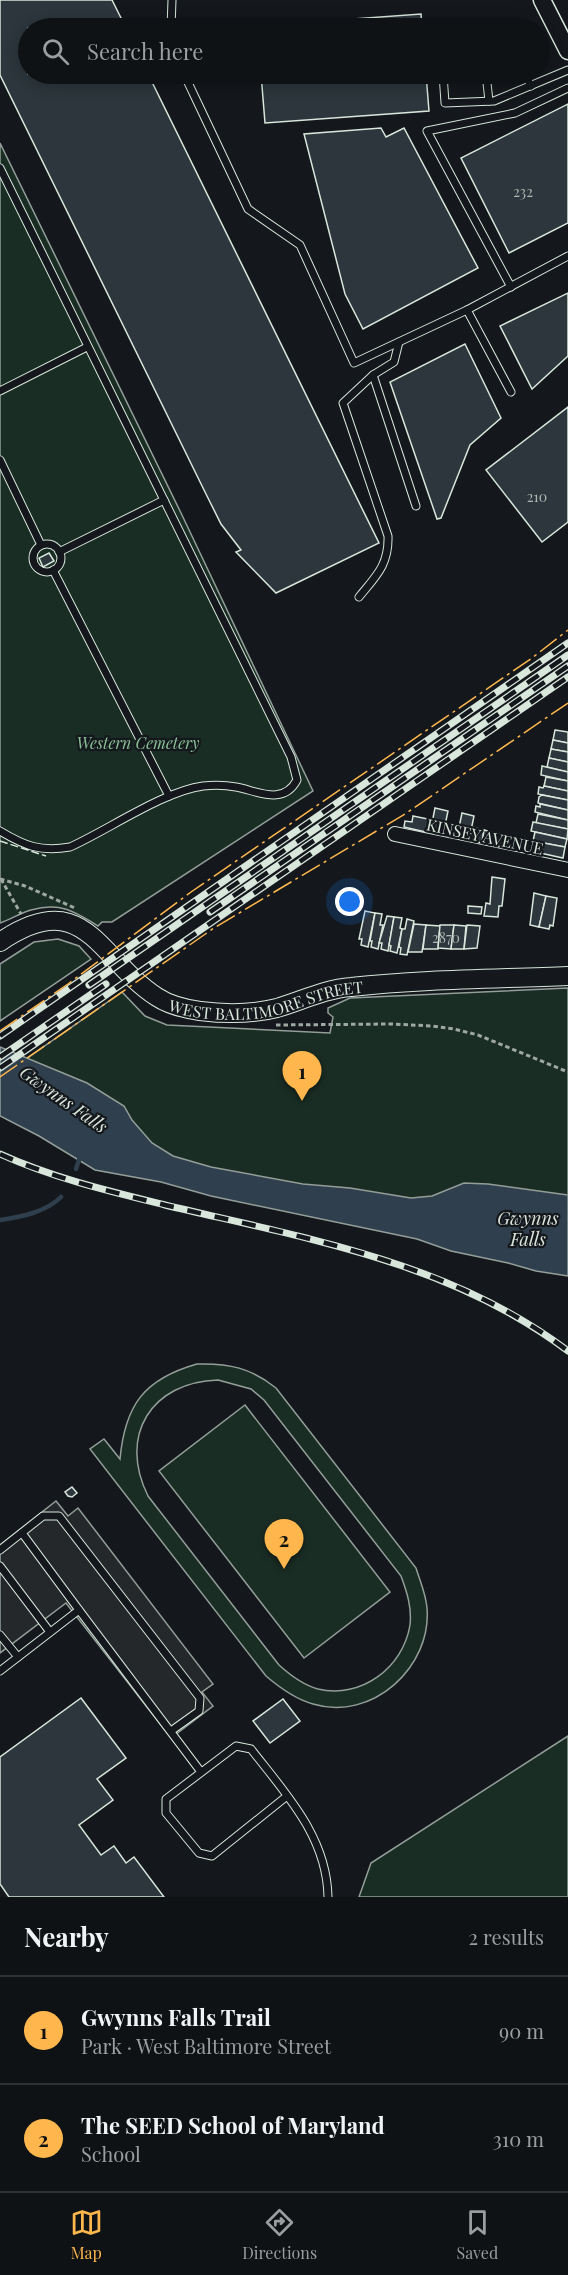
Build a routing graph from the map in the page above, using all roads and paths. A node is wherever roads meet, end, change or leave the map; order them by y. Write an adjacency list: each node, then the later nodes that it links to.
1 (172, 0): 3 (lane)
2 (542, 0): 4 (street)
3 (171, 18)
4 (568, 51)
5 (568, 70): 6 (lane)
6 (550, 78)
7 (189, 84): 18 (lane)
8 (444, 84): 13 (lane)
9 (487, 84): 13 (lane)
10 (536, 84): 11 (lane)
11 (531, 86): 13 (lane)
12 (568, 88): 16 (lane)
13 (489, 101)
14 (0, 168): 19 (lane)
15 (568, 256): 16 (lane)
16 (511, 286): 17 (lane)
17 (467, 310): 18 (lane); 22 (lane)
18 (399, 342): 20 (lane)
19 (87, 347): 21 (lane); 24 (lane)
20 (373, 375): 25 (lane); 29 (lane)
21 (0, 391)
22 (511, 392)
23 (0, 460): 26 (lane)
24 (164, 500): 27 (lane); 30 (lane)
25 (416, 506)
26 (42, 545): 27 (lane); 28 (lane)
27 (60, 552): 28 (lane)
28 (53, 570): 30 (lane)
29 (359, 597)
30 (169, 796): 31 (lane)
31 (0, 831)
32 (395, 834): 33 (street, KINSEY AVENUE)
33 (568, 870)
34 (1, 879): 35 (path); 36 (path)
35 (83, 913)
36 (22, 928): 37 (main road, WEST BALTIMORE STREET); 38 (main road, WEST BALTIMORE STREET)
37 (0, 942)
38 (568, 976)
39 (276, 1026): 40 (path)
40 (568, 1072)
41 (22, 1533): 42 (lane); 44 (lane); 49 (lane)
42 (0, 1550)
43 (0, 1566): 45 (lane)
44 (79, 1610): 45 (lane); 49 (lane)
45 (50, 1632): 47 (lane)
46 (0, 1635): 47 (lane)
47 (18, 1657): 48 (lane)
48 (0, 1671)
49 (171, 1731): 50 (lane)
50 (201, 1772): 51 (lane); 51 (lane)
51 (287, 1796): 52 (lane)
52 (328, 1897)

